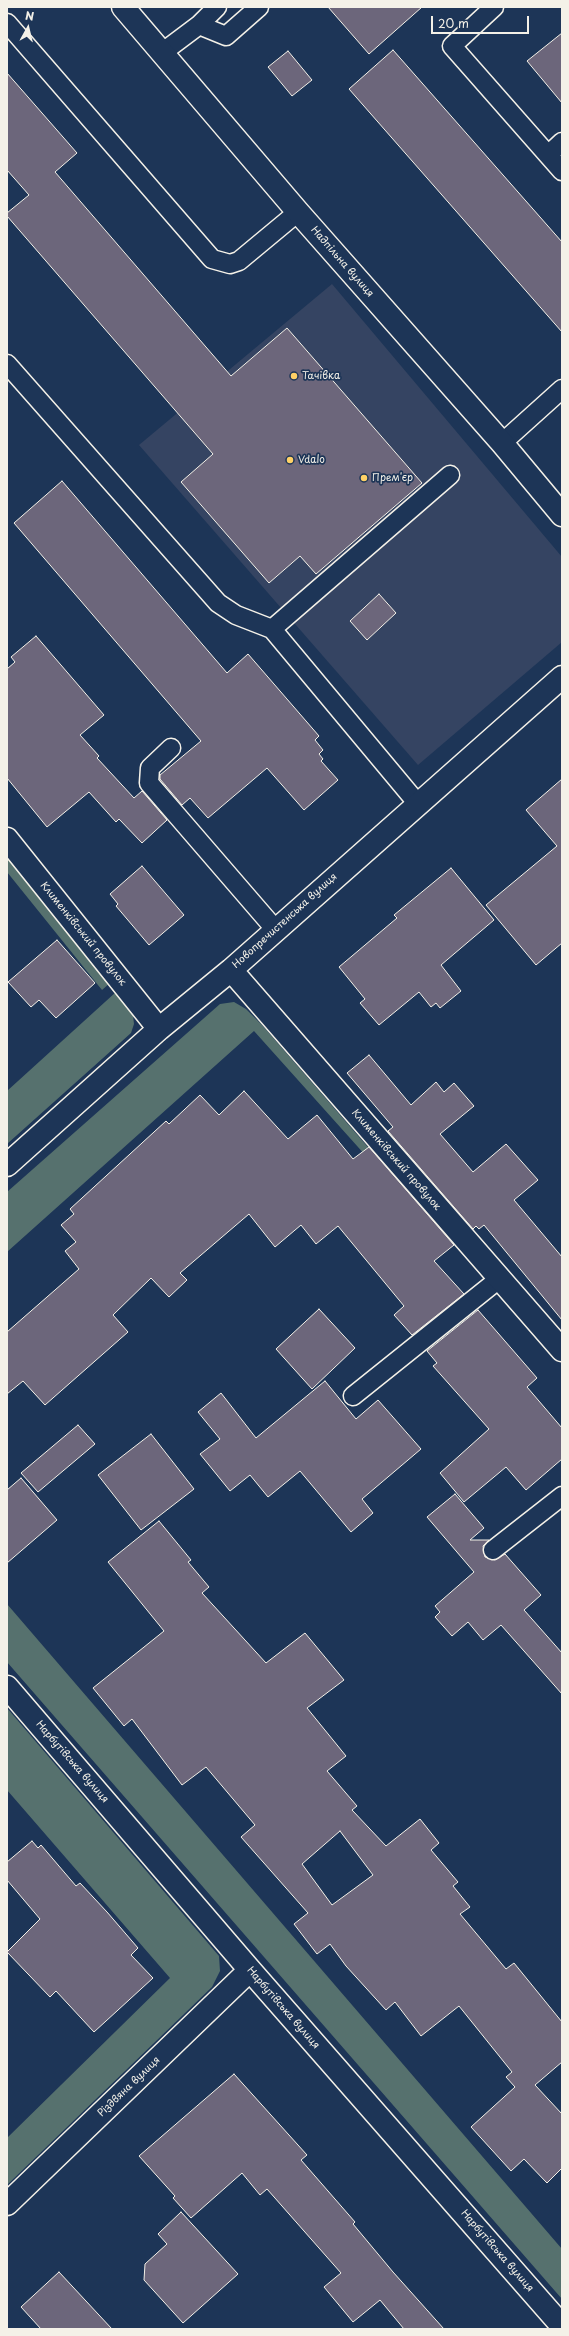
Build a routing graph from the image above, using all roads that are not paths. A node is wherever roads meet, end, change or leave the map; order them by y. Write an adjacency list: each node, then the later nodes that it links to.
1 (123, 7): 7 (street, Надпільна вулиця)
2 (217, 7): 6 (lane)
3 (259, 7): 6 (lane)
4 (494, 7): 9 (lane)
5 (7, 23): 11 (lane)
6 (199, 25): 7 (lane)
7 (163, 52): 11 (street, Надпільна вулиця)
8 (562, 142): 9 (lane)
9 (548, 155): 10 (lane)
10 (562, 171)
11 (298, 212): 14 (street, Надпільна вулиця)
12 (7, 364): 17 (lane)
13 (562, 389): 14 (lane)
14 (502, 443): 16 (street, Надпільна вулиця)
15 (450, 475): 17 (lane)
16 (562, 515)
17 (272, 629): 20 (lane)
18 (562, 677): 20 (street, Новопречистенська вулиця)
19 (171, 748): 22 (lane)
20 (418, 804): 22 (street, Новопречистенська вулиця)
21 (7, 839): 24 (street, Клименківський провулок)
22 (275, 929): 23 (street, Новопречистенська вулиця)
23 (231, 970): 24 (street, Новопречистенська вулиця); 26 (street, Клименківський провулок)
24 (159, 1029): 25 (street, Новопречистенська вулиця)
25 (7, 1165)
26 (499, 1279): 27 (street, Клименківський провулок); 28 (lane)
27 (562, 1350)
28 (353, 1396)
29 (562, 1496): 30 (lane)
30 (493, 1550)
31 (7, 1687): 32 (street, Нарбутівська вулиця)
32 (250, 1970): 33 (street, Різдвяна вулиця); 34 (street, Нарбутівська вулиця)
33 (7, 2204)
34 (562, 2326)

